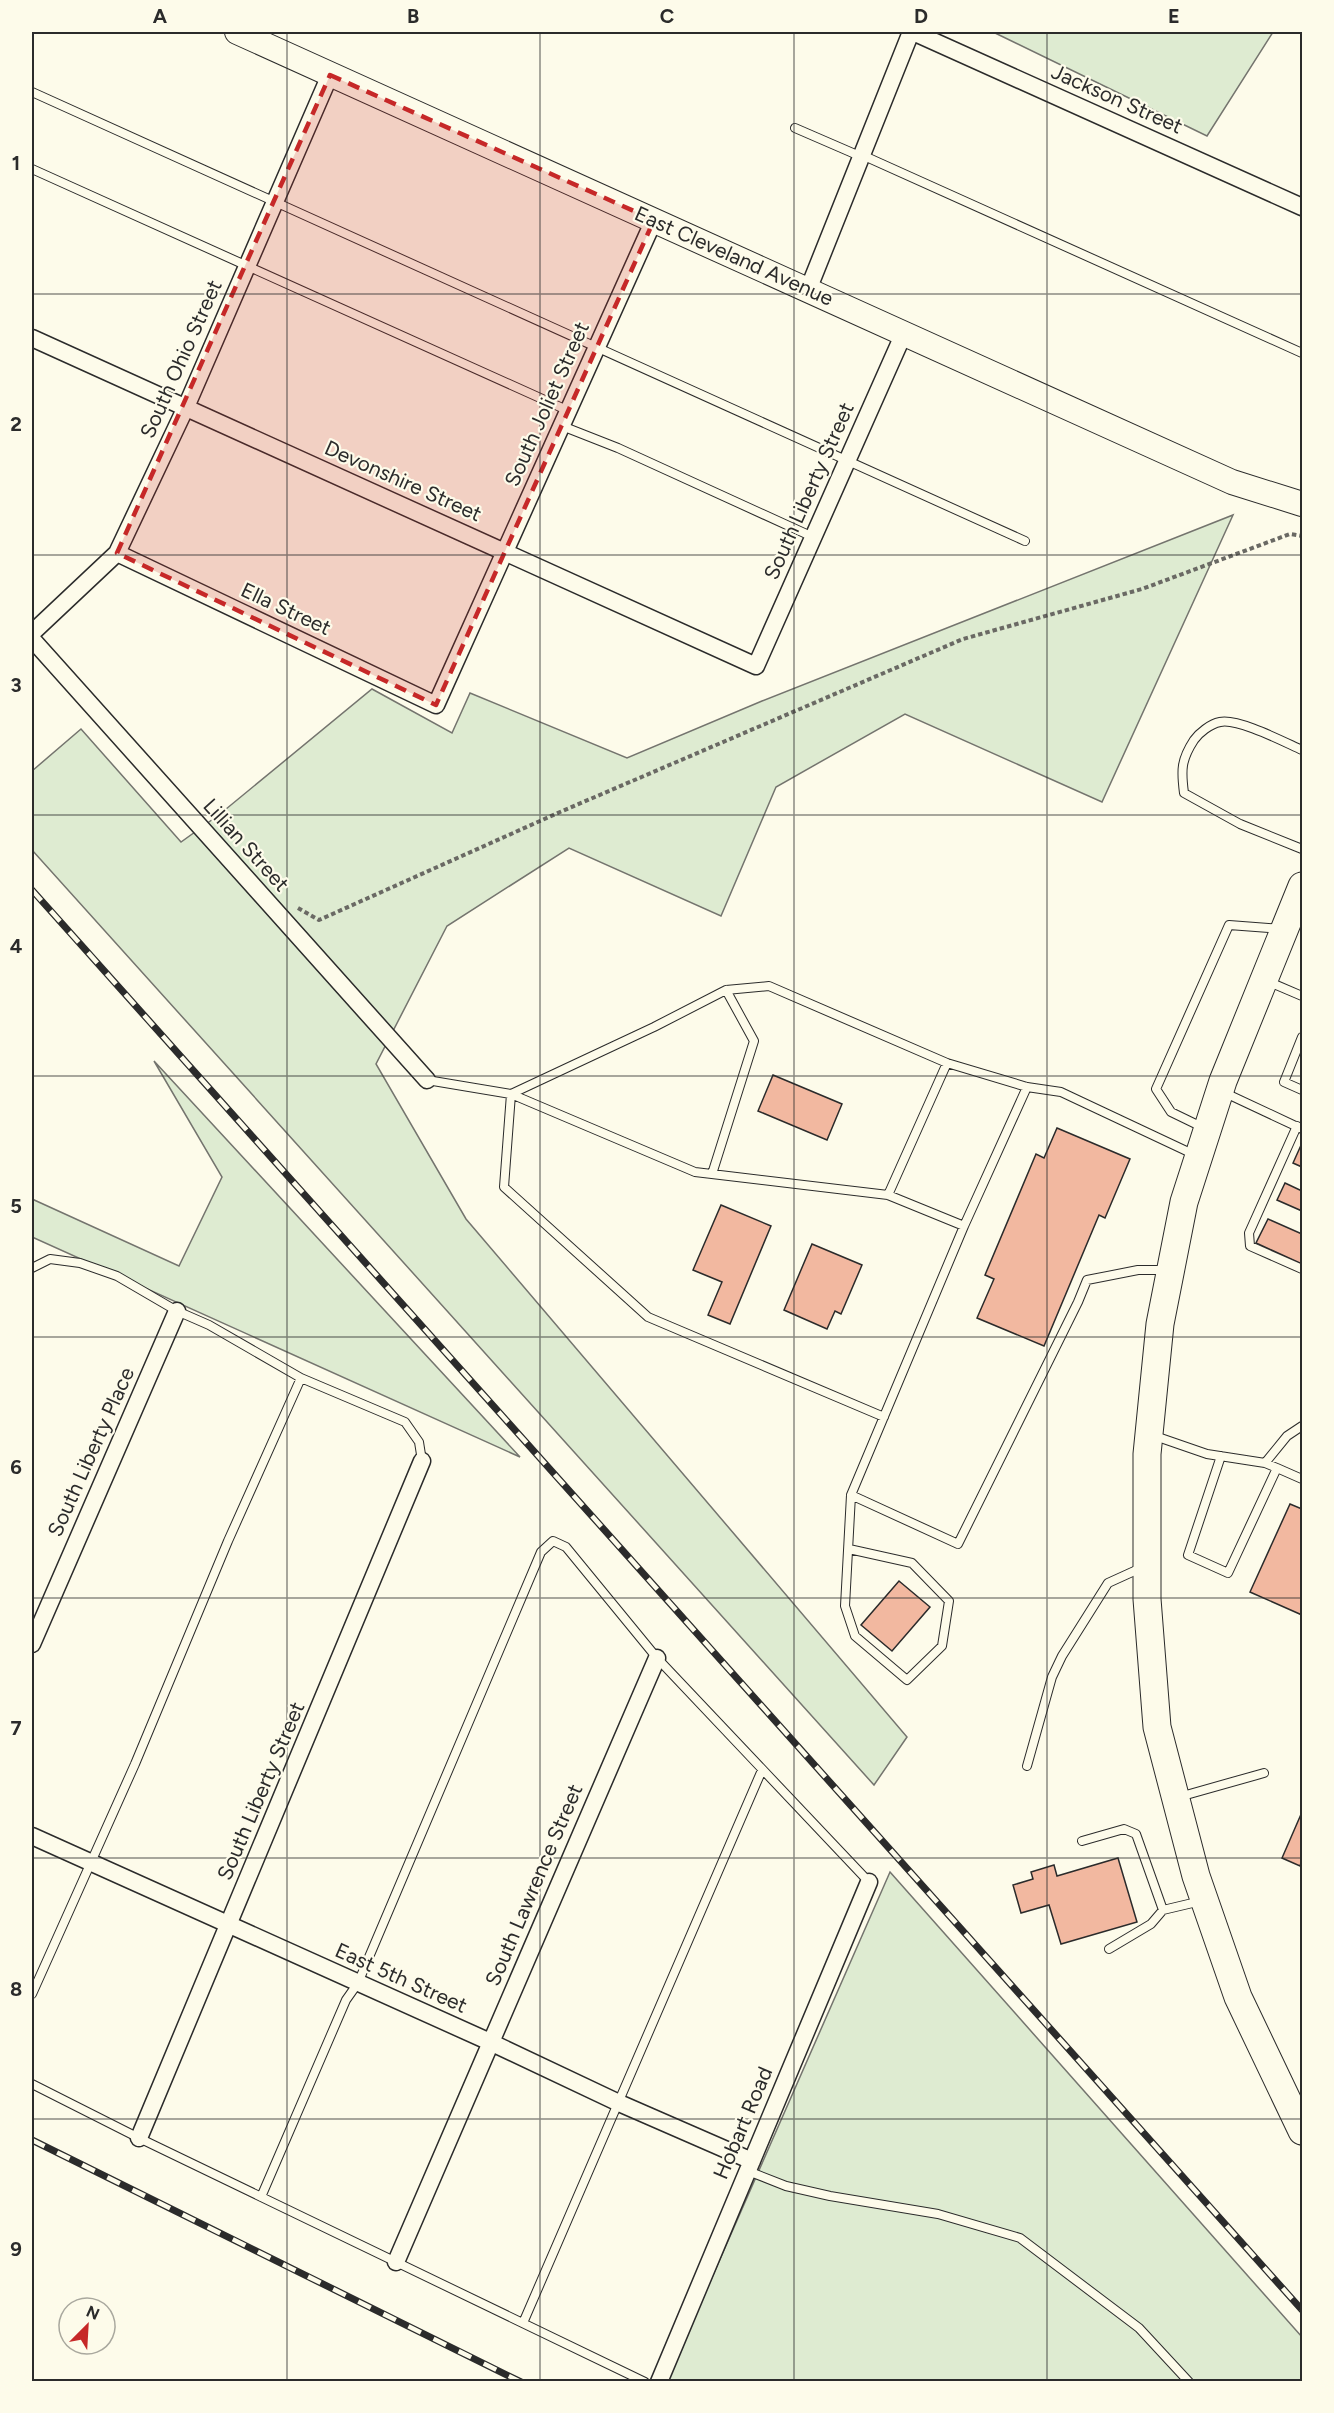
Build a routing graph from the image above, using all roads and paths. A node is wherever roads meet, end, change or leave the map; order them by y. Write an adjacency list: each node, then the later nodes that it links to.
1 (237, 32): 3 (main road, East Cleveland Avenue)
2 (912, 32): 6 (street); 9 (street, Jackson Street)
3 (330, 75): 8 (street, South Ohio Street); 10 (main road, East Cleveland Avenue)
4 (32, 92): 8 (lane)
5 (795, 128): 6 (lane)
6 (862, 156): 12 (street); 16 (lane)
7 (32, 169): 11 (lane)
8 (275, 202): 11 (street, South Ohio Street); 15 (lane)
9 (1302, 207)
10 (654, 220): 12 (main road, East Cleveland Avenue); 15 (street, South Joliet Street)
11 (247, 266): 17 (street, South Ohio Street); 18 (lane)
12 (808, 290): 13 (main road, East Cleveland Avenue)
13 (904, 333): 19 (street, South Liberty Street); 20 (main road, East Cleveland Avenue)
14 (32, 338): 17 (street, Devonshire Street)
15 (596, 349): 18 (street, South Joliet Street); 19 (lane)
16 (1302, 353)
17 (186, 407): 26 (street, South Ohio Street); 27 (street, Devonshire Street)
18 (566, 418): 24 (lane); 27 (street, South Joliet Street)
19 (847, 462): 24 (street, South Liberty Street); 25 (lane)
20 (1232, 482): 21 (main road, East Cleveland Avenue); 22 (main road, East Cleveland Avenue)
21 (1302, 495)
22 (1302, 504)
23 (1302, 536): 35 (path)
24 (813, 537): 30 (street, South Liberty Street)
25 (1025, 541)
26 (117, 553): 28 (street, South Ohio Street); 31 (street, Ella Street)
27 (506, 553): 30 (street, Devonshire Street); 31 (street, South Joliet Street)
28 (32, 633)
29 (32, 639): 42 (street, Lillian Street)
30 (756, 666)
31 (436, 705)
32 (1302, 750): 33 (lane)
33 (1302, 849)
34 (1302, 886): 36 (main road)
35 (295, 907)
36 (1285, 929): 37 (main road); 48 (lane)
37 (1264, 980): 39 (lane); 44 (main road)
38 (726, 990): 41 (lane); 46 (lane); 50 (lane)
39 (1302, 996)
40 (1302, 1037): 45 (lane)
41 (947, 1063): 43 (lane); 51 (lane)
42 (427, 1080): 46 (lane)
43 (1027, 1087): 49 (lane); 52 (lane)
44 (1220, 1090): 47 (lane); 48 (main road)
45 (1302, 1090)
46 (511, 1094): 50 (lane); 58 (lane)
47 (1300, 1127): 54 (lane)
48 (1207, 1129): 49 (main road)
49 (1198, 1157): 55 (main road)
50 (712, 1174): 51 (lane)
51 (888, 1195): 52 (lane)
52 (964, 1226): 58 (lane)
53 (32, 1268): 56 (lane)
54 (1302, 1269)
55 (1170, 1270): 60 (main road); 66 (lane)
56 (177, 1311): 57 (lane); 69 (street, South Liberty Place)
57 (301, 1378): 62 (lane); 77 (lane)
58 (884, 1417): 66 (lane)
59 (1302, 1426): 63 (lane)
60 (1149, 1434): 61 (lane); 68 (main road)
61 (1221, 1456): 63 (lane); 64 (lane)
62 (422, 1461): 81 (street, South Liberty Street)
63 (1265, 1463): 64 (lane)
64 (1277, 1468): 65 (lane)
65 (1302, 1479)
66 (851, 1495): 67 (lane)
67 (849, 1549): 67 (lane)
68 (1147, 1565): 71 (lane); 74 (main road)
69 (32, 1644)
70 (657, 1658): 72 (lane); 83 (lane); 85 (street, South Lawrence Street)
71 (1027, 1766)
72 (762, 1770): 78 (lane); 87 (lane)
73 (1264, 1773): 74 (lane)
74 (1175, 1798): 79 (main road)
75 (32, 1836): 77 (street, East 5th Street)
76 (1082, 1841): 80 (lane)
77 (90, 1863): 81 (street, East 5th Street); 84 (lane)
78 (869, 1882): 90 (street, Hobart Road)
79 (1204, 1900): 80 (lane); 88 (main road)
80 (1163, 1910): 82 (lane)
81 (229, 1925): 83 (street, East 5th Street); 89 (street, South Liberty Street)
82 (1109, 1949)
83 (357, 1983): 85 (street, East 5th Street); 91 (lane)
84 (32, 1994)
85 (490, 2042): 87 (street, East 5th Street); 92 (street, South Lawrence Street)
86 (32, 2084): 89 (lane)
87 (619, 2103): 90 (street, East 5th Street); 93 (lane)
88 (1302, 2131)
89 (139, 2138): 91 (lane)
90 (750, 2166): 95 (street, Hobart Road); 96 (lane)
91 (261, 2197): 92 (lane)
92 (396, 2262): 93 (lane)
93 (523, 2323): 94 (lane)
94 (645, 2382)
95 (659, 2382)
96 (1189, 2382)

